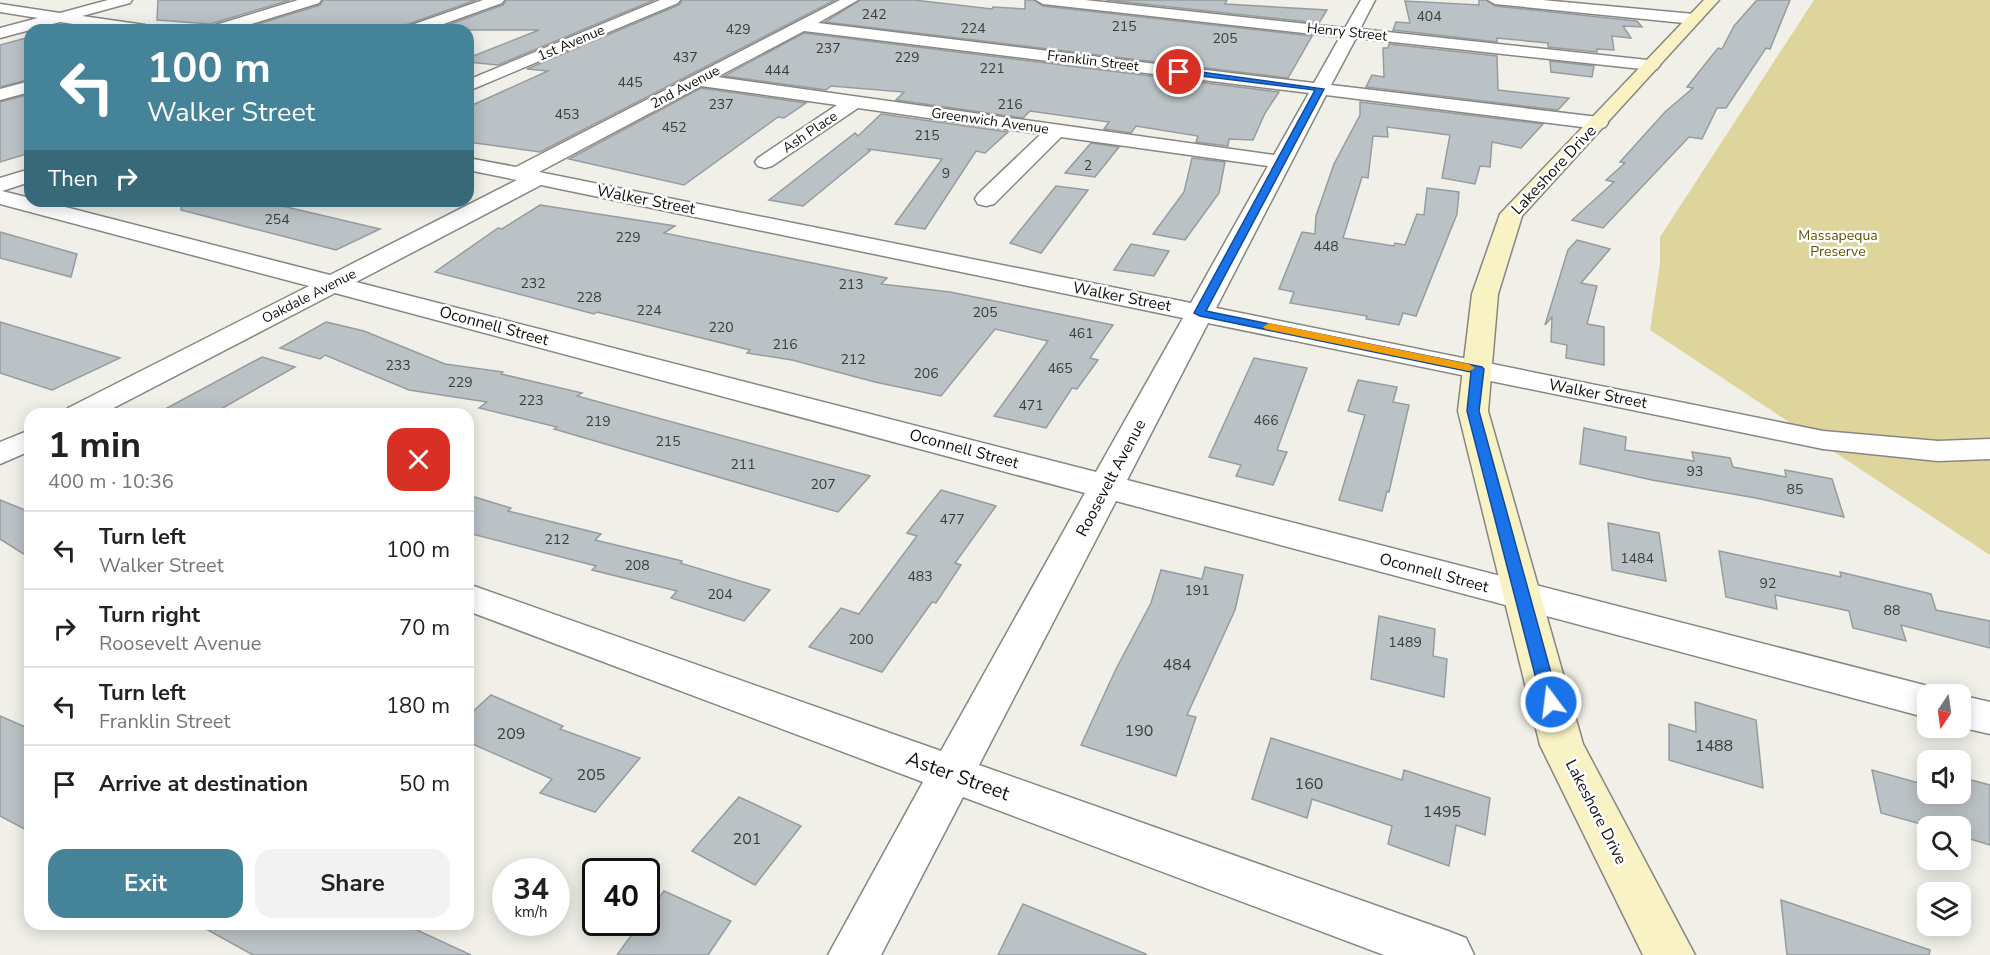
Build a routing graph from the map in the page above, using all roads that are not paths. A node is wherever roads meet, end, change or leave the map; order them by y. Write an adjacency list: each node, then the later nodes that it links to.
1 (125, 0): 11 (street)
2 (314, 0): 14 (street)
3 (497, 0): 15 (street)
4 (673, 0): 22 (street, 1st Avenue)
5 (850, 0): 16 (street, 2nd Avenue)
6 (1043, 0): 19 (street, Henry Street)
7 (1368, 0): 19 (street, Roosevelt Avenue)
8 (1496, 0): 10 (street)
9 (0, 8): 11 (street)
10 (1703, 9): 20 (street, Lakeshore Drive)
11 (60, 17): 12 (street); 13 (street)
12 (34, 24)
13 (106, 24)
14 (235, 24)
15 (429, 24)
16 (802, 26): 21 (street, 2nd Avenue); 24 (street, Franklin Street)
17 (24, 27): 18 (street)
18 (0, 33)
19 (1350, 33): 20 (street, Henry Street); 24 (street, Roosevelt Avenue)
20 (1651, 65): 27 (street, Lakeshore Drive)
21 (700, 80): 26 (street, Greenwich Avenue); 32 (street, 2nd Avenue)
22 (474, 83)
23 (24, 88): 25 (street)
24 (1320, 89): 27 (street, Franklin Street); 30 (street, Roosevelt Avenue)
25 (0, 95)
26 (854, 102): 28 (street, Greenwich Avenue); 29 (street, Ash Place)
27 (1598, 123): 43 (street, Lakeshore Drive)
28 (1056, 130): 30 (street, Greenwich Avenue); 36 (street)
29 (765, 162)
30 (1281, 162): 42 (street, Roosevelt Avenue)
31 (474, 165): 32 (street, Walker Street)
32 (529, 176): 38 (street, Oakdale Avenue); 42 (street, Walker Street)
33 (24, 177): 34 (street)
34 (0, 185)
35 (0, 196): 37 (street, Oconnell Street)
36 (987, 199)
37 (24, 202)
38 (474, 206)
39 (42, 207): 41 (street, Oconnell Street)
40 (473, 207): 41 (street, Oakdale Avenue)
41 (333, 284): 44 (street, Oakdale Avenue); 50 (street, Oconnell Street)
42 (1200, 313): 43 (street, Walker Street); 50 (street, Roosevelt Avenue)
43 (1478, 369): 48 (street, Walker Street); 51 (street, Lakeshore Drive)
44 (91, 408)
45 (0, 427): 46 (street)
46 (24, 436)
47 (24, 441): 49 (street)
48 (1990, 449)
49 (0, 454)
50 (1106, 487): 51 (street, Oconnell Street); 56 (street, Roosevelt Avenue)
51 (1521, 595): 53 (street, Oconnell Street); 59 (street, Lakeshore Drive)
52 (474, 599): 56 (street, Aster Street)
53 (1917, 699)
54 (1971, 714): 55 (street)
55 (1990, 718)
56 (952, 774): 57 (street, Roosevelt Avenue); 58 (street, Aster Street)
57 (854, 955)
58 (1448, 955)
59 (1669, 955)

